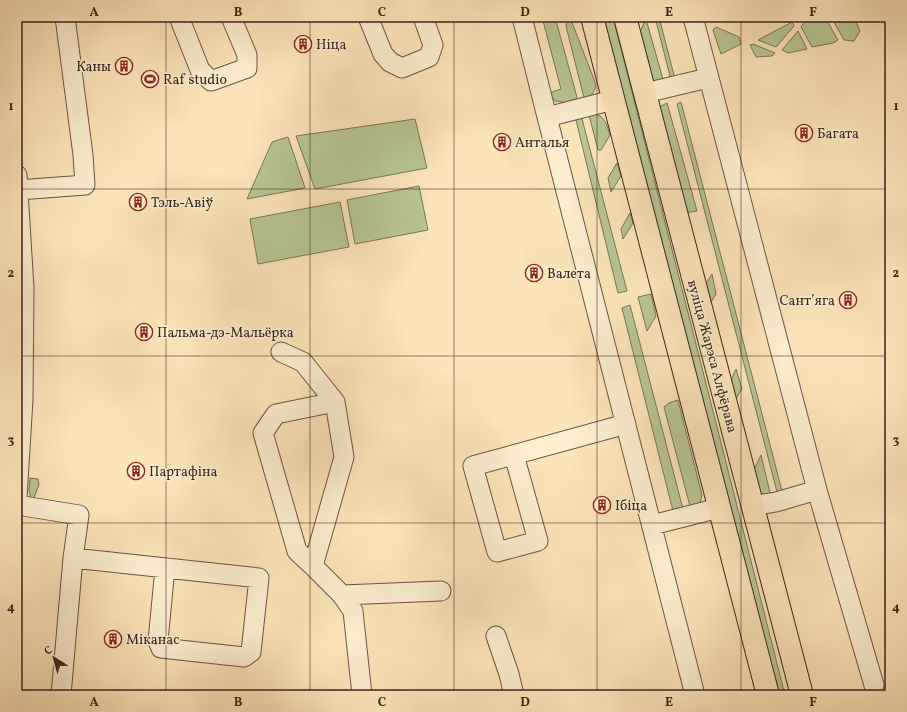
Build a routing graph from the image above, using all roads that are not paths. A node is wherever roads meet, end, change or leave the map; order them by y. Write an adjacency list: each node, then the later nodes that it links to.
1 (64, 17): 14 (street)
2 (179, 17): 3 (street)
3 (232, 17)
4 (368, 17): 5 (street)
5 (423, 17)
6 (522, 17): 13 (street)
7 (592, 17): 12 (main road)
8 (625, 17): 11 (main road, вуліца Жарэса Алфёрава)
9 (692, 17): 10 (street)
10 (708, 78): 11 (street); 19 (street)
11 (645, 93): 22 (main road, вуліца Жарэса Алфёрава)
12 (613, 100): 13 (street); 23 (main road)
13 (547, 117): 17 (street)
14 (17, 183): 20 (street)
15 (281, 352): 16 (street)
16 (335, 402): 26 (street); 26 (street)
17 (626, 424): 18 (street); 24 (street)
18 (514, 455): 18 (street)
19 (817, 490): 22 (street); 30 (street)
20 (17, 498)
21 (17, 505): 25 (street)
22 (752, 506): 37 (main road, вуліца Жарэса Алфёрава)
23 (719, 508): 24 (street); 36 (main road)
24 (652, 525): 35 (street)
25 (73, 558): 27 (street); 31 (street)
26 (313, 566): 29 (street)
27 (165, 568): 27 (street)
28 (441, 591): 29 (street)
29 (342, 594): 32 (street)
30 (874, 685)
31 (61, 695)
32 (362, 695)
33 (503, 695): 34 (street)
34 (514, 695)
35 (695, 695)
36 (768, 695)
37 (802, 695)

